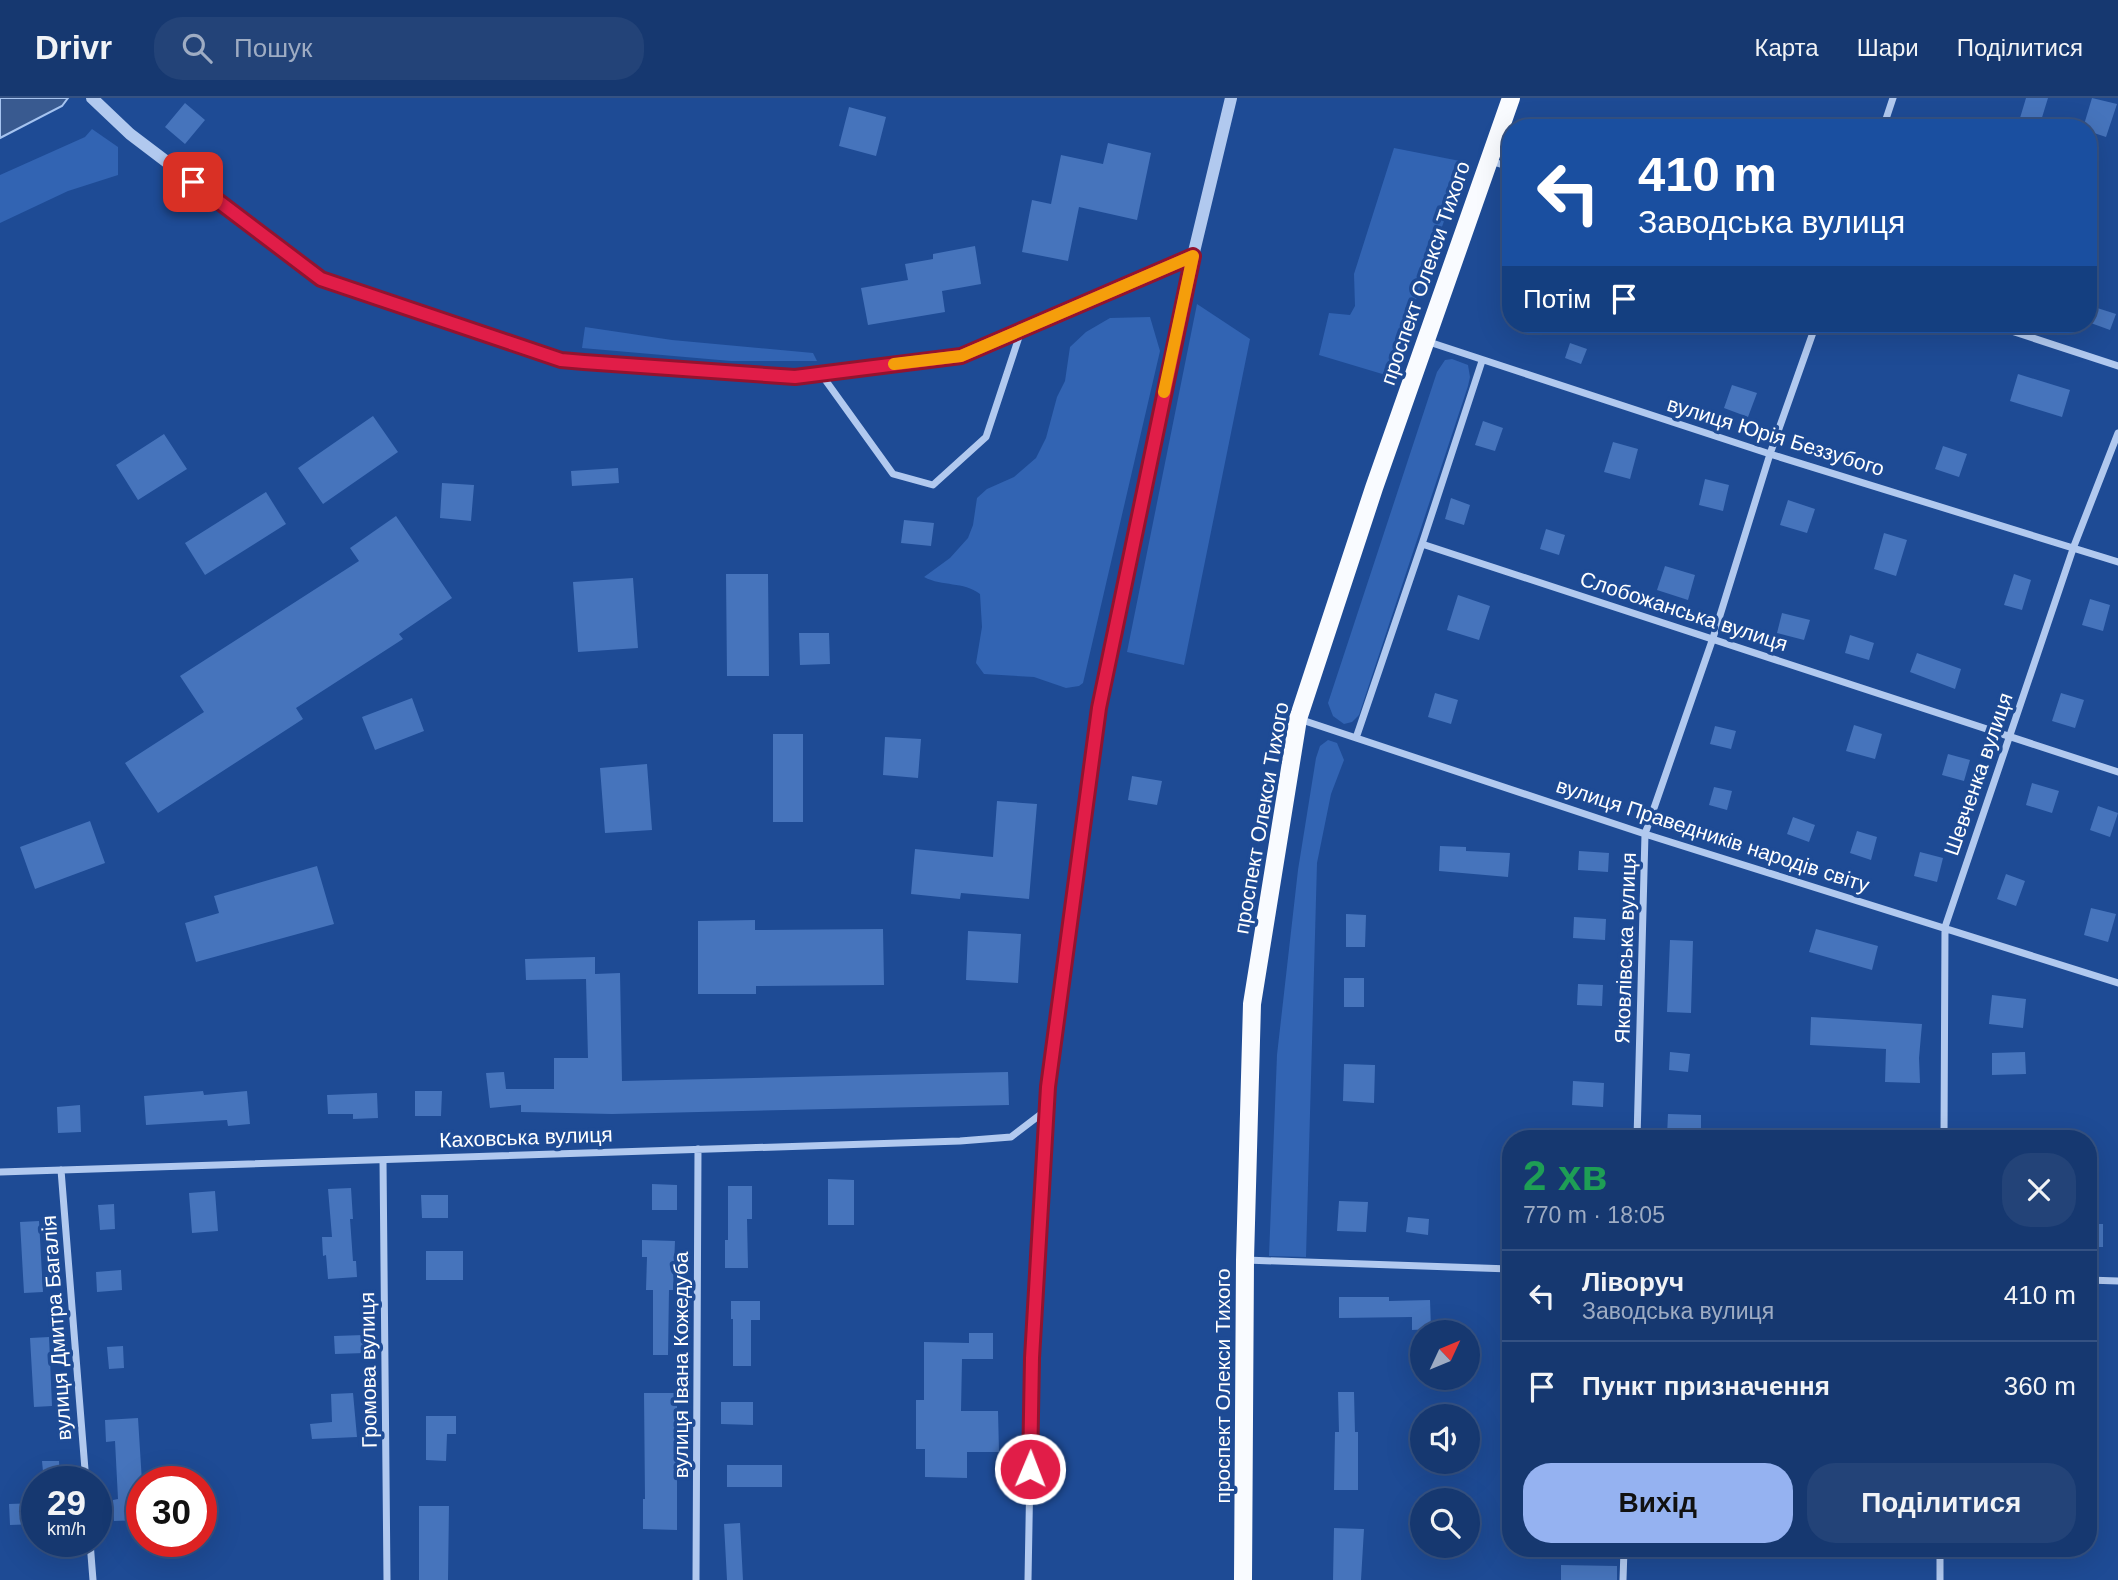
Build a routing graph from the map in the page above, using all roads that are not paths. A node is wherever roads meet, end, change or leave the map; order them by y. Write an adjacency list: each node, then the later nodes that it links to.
1 (92, 98): 17 (street)
2 (1231, 98): 10 (street)
3 (1511, 98): 5 (main road, проспект Олекси Тихого)
4 (1893, 98): 6 (street)
5 (1504, 119)
6 (1886, 119)
7 (1502, 123): 8 (main road, проспект Олекси Тихого)
8 (1489, 160): 9 (street); 14 (main road, проспект Олекси Тихого)
9 (1502, 164)
10 (1193, 256): 11 (street); 31 (street)
11 (1021, 330): 17 (street); 17 (street)
12 (1812, 333): 19 (street, Яковлівська вулиця)
13 (2017, 333): 16 (street)
14 (1425, 340): 15 (street, вулиця Юрія Беззубого); 24 (main road, проспект Олекси Тихого)
15 (1482, 361): 19 (street, вулиця Юрія Беззубого); 20 (street)
16 (2118, 366)
17 (821, 374)
18 (2118, 433): 21 (street, Шевченка вулиця)
19 (1770, 454): 21 (street, вулиця Юрія Беззубого); 23 (street, Яковлівська вулиця)
20 (1422, 544): 23 (street, Слобожанська вулиця); 26 (street)
21 (2074, 547): 22 (street, вулиця Юрія Беззубого); 25 (street, Шевченка вулиця)
22 (2118, 562)
23 (1713, 638): 25 (street, Слобожанська вулиця); 28 (street, Яковлівська вулиця)
24 (1298, 719): 26 (street, вулиця Праведників народів світу); 38 (main road, проспект Олекси Тихого)
25 (2009, 737): 27 (street, Слобожанська вулиця); 29 (street, Шевченка вулиця)
26 (1356, 738): 28 (street, вулиця Праведників народів світу)
27 (2118, 772)
28 (1645, 834): 29 (street, вулиця Праведників народів світу); 32 (street, Яковлівська вулиця)
29 (1945, 927): 30 (street, вулиця Праведників народів світу); 33 (street, Шевченка вулиця)
30 (2118, 982)
31 (1045, 1111): 34 (street, Каховська вулиця); 49 (street)
32 (1637, 1130)
33 (1944, 1130)
34 (698, 1149): 35 (street, Каховська вулиця); 48 (street, вулиця Івана Кожедуба)
35 (383, 1160): 36 (street, Каховська вулиця); 47 (street, Громова вулиця)
36 (61, 1170): 37 (street, Каховська вулиця); 42 (street, вулиця Дмитра Багалія)
37 (0, 1172)
38 (1245, 1260): 39 (street); 50 (main road, проспект Олекси Тихого)
39 (1502, 1269)
40 (2097, 1281): 41 (street)
41 (2118, 1282)
42 (85, 1466)
43 (91, 1557): 46 (street)
44 (1624, 1557): 51 (street)
45 (1940, 1557): 52 (street)
46 (93, 1580)
47 (387, 1580)
48 (696, 1580)
49 (1028, 1580)
50 (1243, 1580)
51 (1623, 1580)
52 (1940, 1580)

